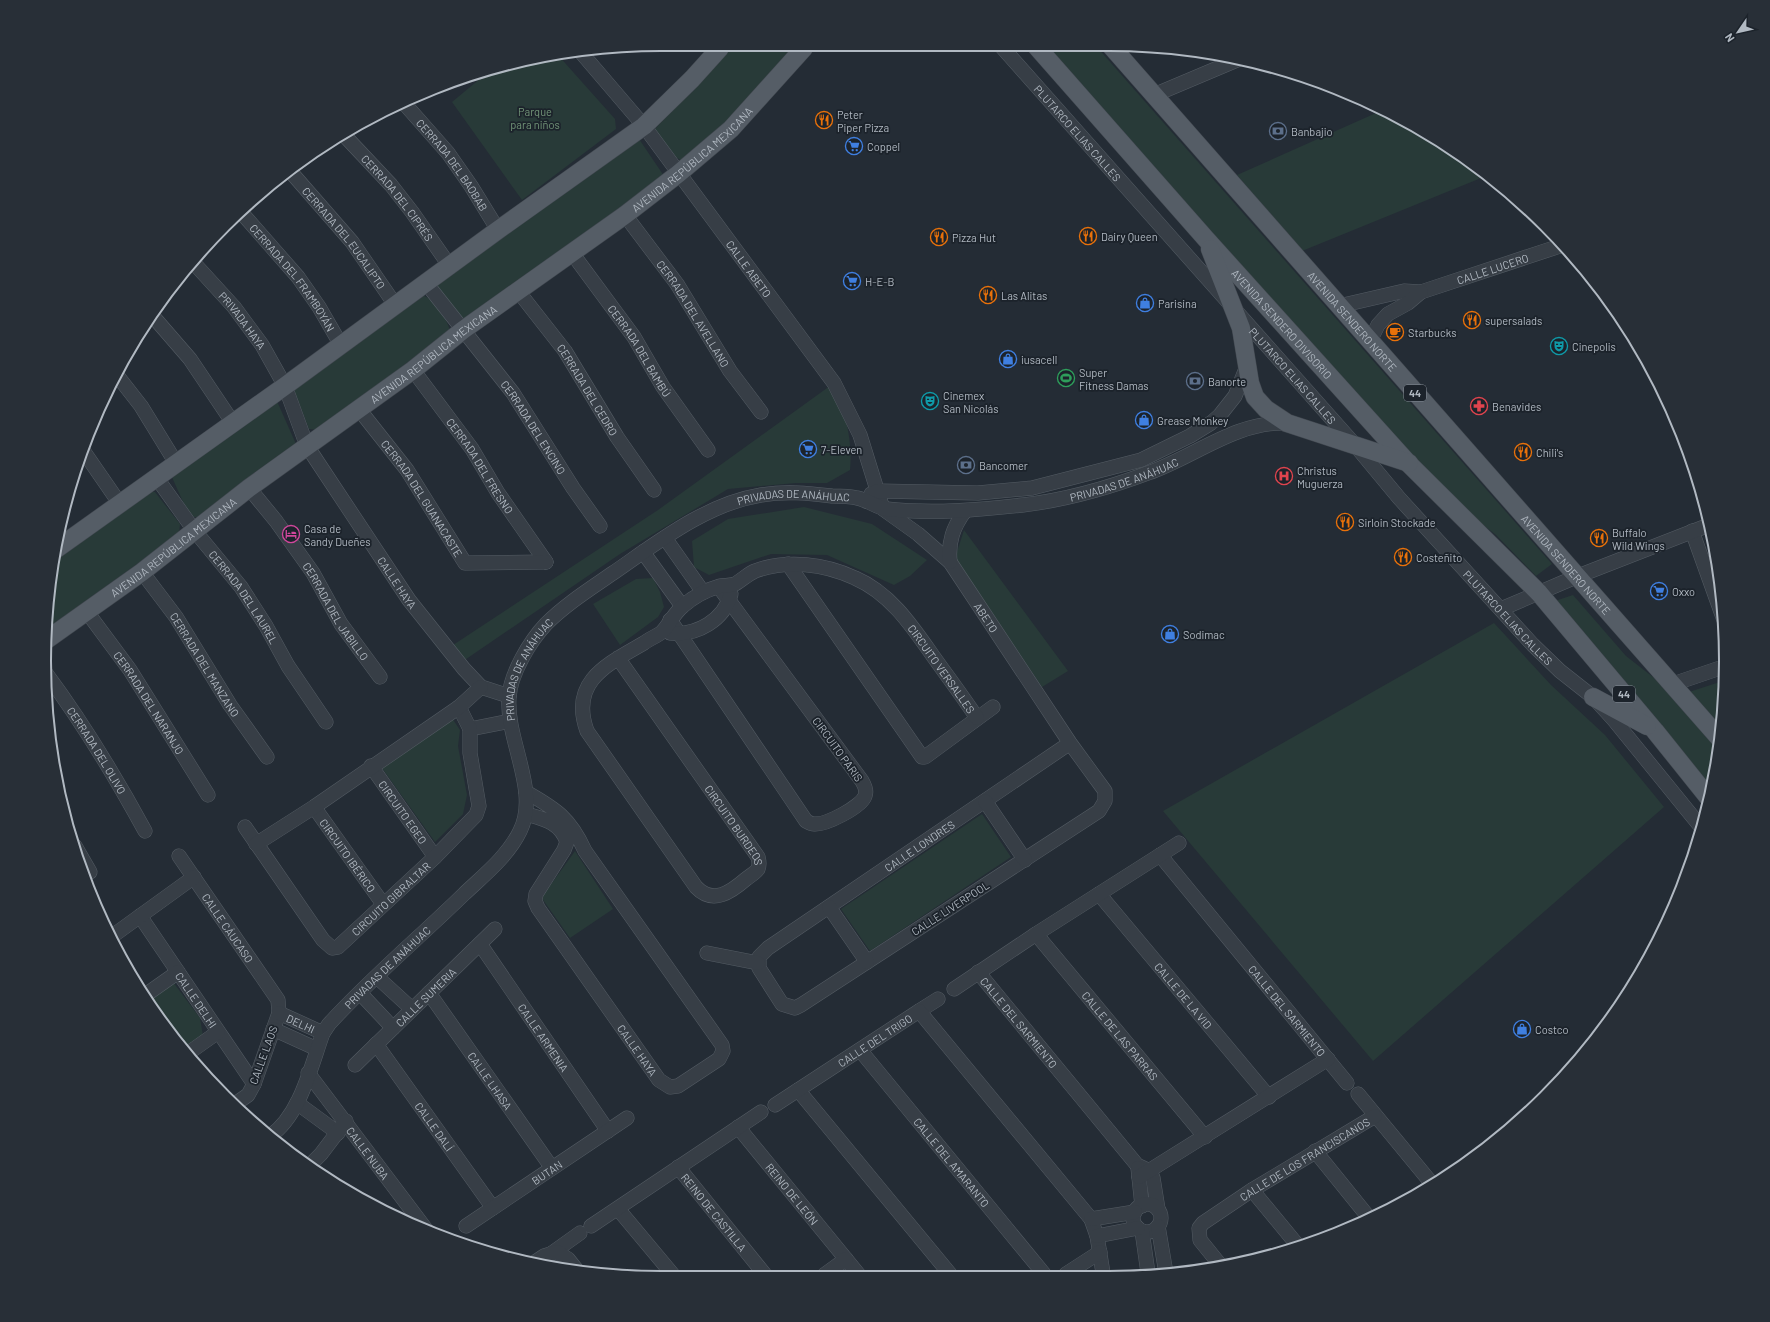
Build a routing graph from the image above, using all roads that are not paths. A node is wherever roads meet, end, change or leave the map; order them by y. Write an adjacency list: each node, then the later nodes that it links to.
1 (717, 51): 10 (main road)
2 (801, 51): 12 (main road, AVENIDA REPÚBLICA MEXICANA)
3 (1005, 51): 28 (street, PLUTARCO ELIAS CALLES)
4 (1040, 51): 17 (main road, AVENIDA SENDERO DIVISORIO / 44)
5 (1116, 51): 8 (main road, AVENIDA SENDERO NORTE / 44)
6 (584, 56): 10 (street, CALLE ABETO)
7 (1218, 61): 8 (street)
8 (1154, 95): 27 (main road, AVENIDA SENDERO NORTE / 44)
9 (407, 107): 16 (street, CERRADA DEL BAOBAB)
10 (644, 126): 12 (street, CALLE ABETO); 16 (main road)
11 (347, 139): 20 (street, CERRADA DEL CIPRÉS)
12 (678, 174): 14 (main road, AVENIDA REPÚBLICA MEXICANA); 53 (street, CALLE ABETO)
13 (293, 175): 26 (street, CERRADA DEL EUCALIPTO)
14 (625, 215): 19 (main road, AVENIDA REPÚBLICA MEXICANA); 39 (street, CERRADA DEL AVELLANO)
15 (244, 216): 33 (street, CERRADA DEL FRAMBOYÁN)
16 (498, 230): 20 (main road)
17 (1206, 239): 28 (main road); 48 (main road, AVENIDA SENDERO DIVISORIO / 44)
18 (1557, 247): 24 (street, CALLE LUCERO)
19 (572, 253): 23 (main road, AVENIDA REPÚBLICA MEXICANA); 44 (street, CERRADA DEL BAMBÚ)
20 (449, 265): 22 (main road)
21 (196, 266): 37 (street, PRIVADA HAYA)
22 (426, 283): 26 (main road); 31 (street, CERRADA DEL ENCINO)
23 (518, 291): 31 (main road, AVENIDA REPÚBLICA MEXICANA); 52 (street, CERRADA DEL CEDRO)
24 (1421, 292): 25 (street, CALLE LUCERO); 29 (street, CALLE LUCERO)
25 (1380, 298): 27 (street, CALLE LUCERO); 29 (street)
26 (396, 306): 33 (main road)
27 (1339, 306): 32 (main road, AVENIDA SENDERO NORTE / 44)
28 (1234, 310): 34 (main road); 42 (street, PLUTARCO ELIAS CALLES)
29 (1388, 314): 32 (street, CALLE LUCERO)
30 (156, 320): 41 (street)
31 (463, 330): 35 (main road, AVENIDA REPÚBLICA MEXICANA); 58 (street, CERRADA DEL ENCINO)
32 (1370, 341): 69 (main road, AVENIDA SENDERO NORTE / 44)
33 (341, 345): 37 (main road)
34 (1247, 365): 40 (main road); 46 (street, PRIVADAS DE ANÁHUAC)
35 (413, 370): 38 (main road, AVENIDA REPÚBLICA MEXICANA); 65 (street, CERRADA DEL FRESNO)
36 (120, 379): 47 (street)
37 (285, 386): 41 (main road); 43 (street, PRIVADA HAYA)
38 (358, 408): 43 (main road, AVENIDA REPÚBLICA MEXICANA); 65 (street, CERRADA DEL GUANACASTE)
39 (761, 412)
40 (1287, 422): 42 (main road); 49 (street, PRIVADAS DE ANÁHUAC)
41 (233, 423): 47 (main road)
42 (1355, 445): 48 (main road); 77 (street, PLUTARCO ELIAS CALLES)
43 (307, 446): 51 (main road, AVENIDA REPÚBLICA MEXICANA); 87 (street, CALLE HAYA)
44 (708, 450)
45 (87, 456): 55 (street)
46 (1141, 460): 49 (street); 53 (street, PRIVADAS DE ANÁHUAC)
47 (176, 463): 50 (main road)
48 (1409, 464): 73 (main road, AVENIDA SENDERO DIVISORIO / 44)
49 (1148, 473): 57 (street, PRIVADAS DE ANÁHUAC)
50 (156, 477): 55 (main road); 60 (street, CERRADA DEL LAUREL)
51 (249, 488): 60 (main road, AVENIDA REPÚBLICA MEXICANA); 84 (street, CERRADA DEL JABILLO)
52 (654, 490)
53 (878, 491): 54 (street, PRIVADAS DE ANÁHUAC); 56 (street, CALLE ABETO)
54 (860, 498): 56 (street, PRIVADAS DE ANÁHUAC); 62 (street, PRIVADAS DE ANÁHUAC)
55 (120, 504): 63 (main road)
56 (883, 509): 57 (street, PRIVADAS DE ANÁHUAC); 66 (street, ABETO)
57 (965, 511): 66 (street)
58 (600, 526)
59 (1704, 527): 61 (street)
60 (194, 530): 68 (main road, AVENIDA REPÚBLICA MEXICANA); 94 (street, CERRADA DEL LAUREL)
61 (1692, 531): 69 (street); 74 (street)
62 (665, 538): 64 (street, PRIVADAS DE ANÁHUAC); 72 (street)
63 (63, 544)
64 (643, 552): 76 (street); 88 (street, PRIVADAS DE ANÁHUAC)
65 (546, 562)
66 (950, 562): 98 (street, ABETO)
67 (788, 564): 70 (street); 92 (street, CIRCUITO VERSALLES); 92 (street, CIRCUITO VERSALLES)
68 (142, 572): 78 (main road, AVENIDA REPÚBLICA MEXICANA); 99 (street, CERRADA DEL MANZANO)
69 (1578, 576): 73 (street); 86 (main road, AVENIDA SENDERO NORTE / 44)
70 (734, 584): 71 (street); 75 (street)
71 (719, 587): 72 (street); 75 (street, CIRCUITO PARIS)
72 (703, 592): 76 (street)
73 (1539, 592): 77 (street); 96 (main road, 44)
74 (1716, 597)
75 (730, 600): 80 (street); 80 (street, CIRCUITO PARIS)
76 (682, 606): 79 (street)
77 (1501, 609): 89 (street, PLUTARCO ELIAS CALLES)
78 (87, 612): 81 (main road, AVENIDA REPÚBLICA MEXICANA); 103 (street, CERRADA DEL NARANJO)
79 (666, 626): 80 (street); 82 (street)
80 (678, 634)
81 (52, 636)
82 (618, 658): 82 (street, CIRCUITO BURDEOS)
83 (1719, 668): 86 (street)
84 (380, 677)
85 (51, 681): 109 (street, CERRADA DEL OLIVO)
86 (1673, 684): 97 (main road, AVENIDA SENDERO NORTE / 44)
87 (481, 687): 88 (street, CALLE HAYA); 90 (street)
88 (509, 696): 93 (street, PRIVADAS DE ANÁHUAC)
89 (1593, 697): 96 (main road); 107 (street)
90 (459, 707): 95 (street, CIRCUITO GIBRALTAR); 100 (street)
91 (993, 707): 92 (street)
92 (977, 718)
93 (510, 721): 95 (street); 101 (street, PRIVADAS DE ANÁHUAC)
94 (326, 722)
95 (470, 729): 114 (street, CIRCUITO GIBRALTAR)
96 (1655, 731): 102 (main road, 44)
97 (1715, 733)
98 (1070, 743): 104 (street, CALLE LONDRES); 115 (street, CALLE LIVERPOOL)
99 (267, 757)
100 (371, 766): 105 (street); 114 (street, CIRCUITO EGEO)
101 (526, 792): 106 (street, PRIVADAS DE ANÁHUAC); 106 (street, CALLE HAYA)
102 (1704, 792)
103 (208, 795)
104 (985, 801): 115 (street); 121 (street, CALLE LONDRES)
105 (314, 807): 111 (street); 120 (street, CIRCUITO IBÉRICO)
106 (526, 814): 132 (street, PRIVADAS DE ANÁHUAC)
107 (1697, 822)
108 (245, 827): 111 (street, CIRCUITO GIBRALTAR)
109 (146, 831)
110 (1179, 842): 112 (street, CALLE DEL SARMIENTO)
111 (256, 844): 120 (street, CIRCUITO GIBRALTAR)
112 (1160, 855): 119 (street, CALLE DEL SARMIENTO); 149 (street, CALLE DEL SARMIENTO)
113 (179, 856): 118 (street, CALLE CÁUCASO)
114 (435, 857): 120 (street, CIRCUITO GIBRALTAR)
115 (1025, 860): 128 (street, CALLE LIVERPOOL)
116 (86, 865): 117 (street)
117 (90, 872)
118 (194, 878): 122 (street); 138 (street, CALLE CÁUCASO)
119 (1099, 894): 125 (street, CALLE DEL SARMIENTO); 156 (street, CALLE DE LA VID)
120 (383, 904)
121 (829, 907): 128 (street); 129 (street, CALLE LONDRES)
122 (140, 916): 124 (street); 130 (street, CALLE DELHI)
123 (495, 929): 126 (street, CALLE SUMERIA)
124 (115, 933)
125 (1036, 934): 131 (street, CALLE DEL SARMIENTO); 168 (street, CALLE DE LAS PARRAS)
126 (480, 944): 136 (street, CALLE SUMERIA); 165 (street, CALLE ARMENIA)
127 (707, 953): 129 (street)
128 (867, 962): 129 (street, CALLE LIVERPOOL)
129 (758, 963)
130 (178, 972): 134 (street); 143 (street, CALLE DELHI)
131 (978, 972): 133 (street); 173 (street, CALLE DEL SARMIENTO)
132 (377, 977): 135 (street, PRIVADAS DE ANÁHUAC); 139 (street)
133 (954, 989)
134 (149, 992)
135 (360, 993): 141 (street); 144 (street, PRIVADAS DE ANÁHUAC)
136 (429, 993): 139 (street, CALLE SUMERIA); 172 (street, CALLE LHASA)
137 (938, 999): 140 (street)
138 (278, 1006): 142 (street, CALLE LAOS); 144 (street, DELHI)
139 (412, 1009): 141 (street, CALLE SUMERIA)
140 (919, 1011): 147 (street, CALLE DEL TRIGO); 181 (street, CALLE DEL TRIGO)
141 (393, 1028): 145 (street, CALLE SUMERIA)
142 (273, 1029): 146 (street, DELHI); 153 (street, CALLE LAOS)
143 (218, 1032): 148 (street); 153 (street, CALLE DELHI)
144 (323, 1033): 146 (street, PRIVADAS DE ANÁHUAC)
145 (376, 1044): 150 (street, CALLE SUMERIA); 176 (street, CALLE DALÍ)
146 (317, 1049): 151 (street, PRIVADAS DE ANÁHUAC)
147 (860, 1050): 154 (street, CALLE DEL TRIGO); 201 (street, CALLE DEL AMARANTO)
148 (192, 1051)
149 (1328, 1059): 152 (street); 156 (street, CALLE DEL SARMIENTO)
150 (355, 1065)
151 (308, 1073): 158 (street, PRIVADAS DE ANÁHUAC); 163 (street, CALLE NUBA)
152 (1347, 1083)
153 (254, 1084): 157 (street, CALLE LAOS)
154 (798, 1090): 159 (street, CALLE DEL TRIGO); 200 (street)
155 (1358, 1094): 161 (street)
156 (1269, 1097): 168 (street, CALLE DEL SARMIENTO)
157 (239, 1101)
158 (297, 1103): 166 (street, PRIVADAS DE ANÁHUAC); 167 (street, CALLE NUBA)
159 (775, 1105)
160 (761, 1112): 164 (street)
161 (1375, 1116): 169 (street, CALLE DE LOS FRANCISCANOS); 174 (street, CALLE DE LOS FRANCISCANOS)
162 (626, 1118): 165 (street, BUTAN)
163 (346, 1121): 167 (street); 182 (street, CALLE NUBA)
164 (738, 1127): 171 (street); 191 (street, REINO DE LEÓN)
165 (608, 1131): 172 (street, BUTAN)
166 (274, 1132)
167 (338, 1133): 170 (street)
168 (1205, 1137): 173 (street, CALLE DEL SARMIENTO)
169 (1315, 1151): 175 (street, CALLE DE LOS FRANCISCANOS); 180 (street)
170 (313, 1162)
171 (678, 1167): 177 (street); 197 (street, REINO DE CASTILLA)
172 (552, 1168): 176 (street, BUTAN)
173 (1142, 1171): 178 (street); 179 (street)
174 (1429, 1180)
175 (1252, 1190): 187 (street); 192 (street, CALLE DE LOS FRANCISCANOS)
176 (492, 1208): 183 (street, BUTAN)
177 (618, 1209): 189 (street); 196 (street)
178 (1138, 1209): 179 (street); 181 (street); 185 (street)
179 (1158, 1209): 184 (street)
180 (1366, 1214)
181 (1091, 1219): 186 (street, CALLE DEL TRIGO)
182 (420, 1221)
183 (466, 1226)
184 (1158, 1226): 185 (street); 194 (street)
185 (1140, 1229): 186 (street); 195 (street)
186 (1097, 1236): 188 (street, CALLE DEL TRIGO)
187 (1295, 1242)
188 (1100, 1252): 202 (street); 203 (street, CALLE DEL TRIGO)
189 (552, 1253): 190 (street); 193 (street)
190 (541, 1259)
191 (846, 1259): 198 (street); 199 (street, REINO DE LEÓN)
192 (1217, 1261)
193 (572, 1264)
194 (1165, 1268)
195 (1147, 1270)
196 (670, 1271)
197 (762, 1271)
198 (830, 1271)
199 (856, 1271)
200 (948, 1271)
201 (1042, 1271)
202 (1071, 1271)
203 (1103, 1271)

